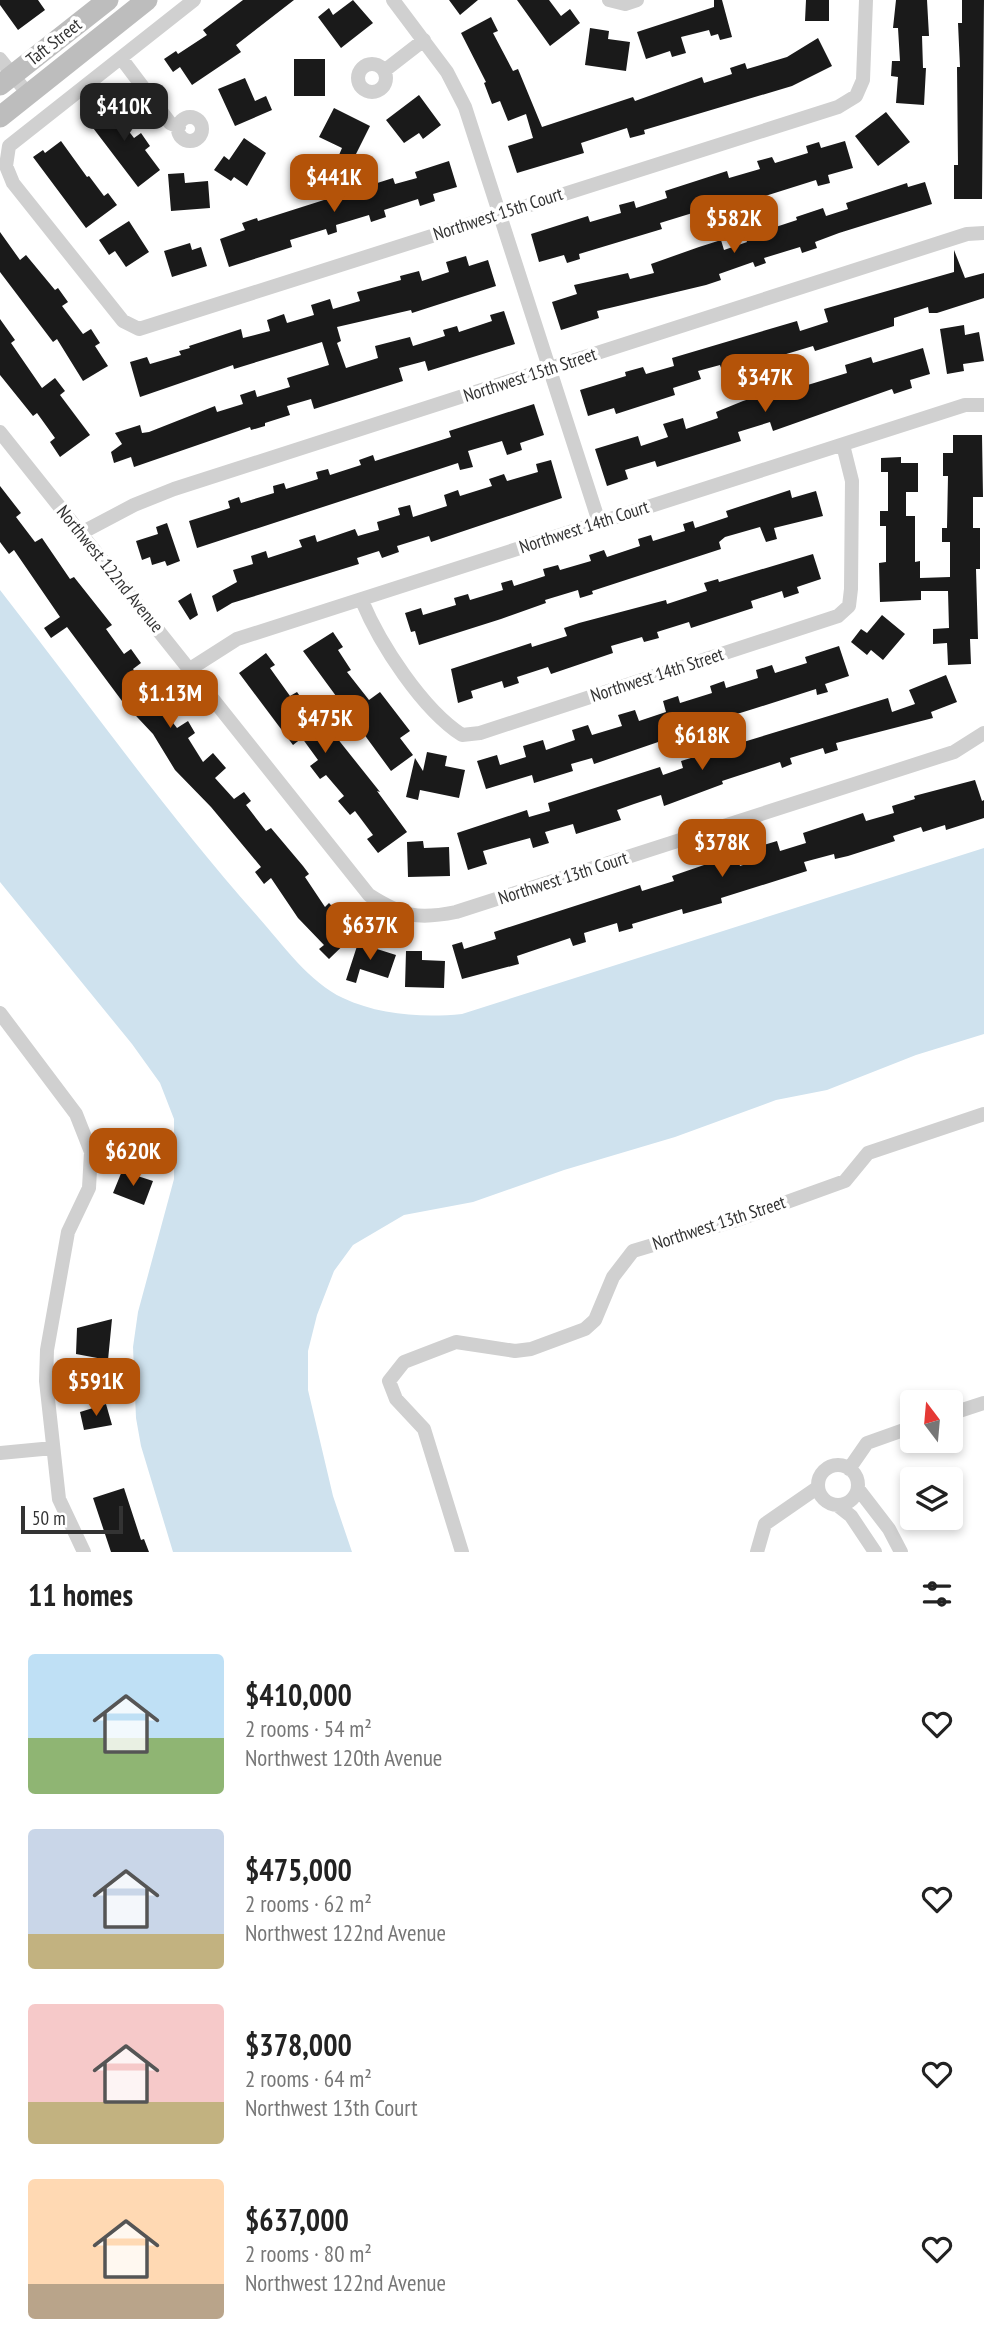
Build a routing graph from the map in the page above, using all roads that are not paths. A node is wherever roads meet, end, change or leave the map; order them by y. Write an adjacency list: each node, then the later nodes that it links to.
1 (108, 0): 11 (street, Taft Street)
2 (147, 0): 12 (street, Taft Street)
3 (194, 0): 9 (street)
4 (393, 0): 8 (street)
5 (609, 0): 7 (street)
6 (866, 0): 15 (street, Northwest 15th Court)
7 (631, 2)
8 (424, 40): 10 (street); 15 (street)
9 (121, 58): 14 (street); 15 (street, Northwest 15th Court)
10 (384, 71)
11 (4, 73): 12 (street)
12 (27, 94): 13 (street, Taft Street)
13 (0, 117)
14 (179, 127)
15 (499, 213): 17 (street)
16 (984, 233): 17 (street, Northwest 15th Street)
17 (551, 368): 21 (street); 22 (street, Northwest 15th Street)
18 (984, 405): 20 (street, Northwest 14th Court)
19 (0, 432): 22 (street, Northwest 122nd Avenue)
20 (843, 445): 21 (street, Northwest 14th Court); 23 (street, Northwest 14th Street)
21 (599, 522): 23 (street, Northwest 14th Court)
22 (81, 533): 24 (street, Northwest 122nd Avenue)
23 (362, 601): 24 (street, Northwest 14th Court)
24 (190, 669): 26 (street, Northwest 122nd Avenue)
25 (984, 733): 26 (street, Northwest 13th Court)
26 (416, 917)
27 (1, 1017): 32 (street)
28 (984, 1114): 39 (street, Northwest 13th Street)
29 (984, 1403): 30 (street)
30 (963, 1410)
31 (900, 1431): 34 (street)
32 (53, 1448): 33 (street); 38 (street)
33 (0, 1453)
34 (849, 1469): 35 (street); 36 (street)
35 (817, 1488): 37 (street); 40 (street)
36 (859, 1490): 37 (street); 42 (street)
37 (837, 1505): 41 (street)
38 (84, 1552)
39 (462, 1552)
40 (757, 1552)
41 (875, 1552)
42 (901, 1552)

